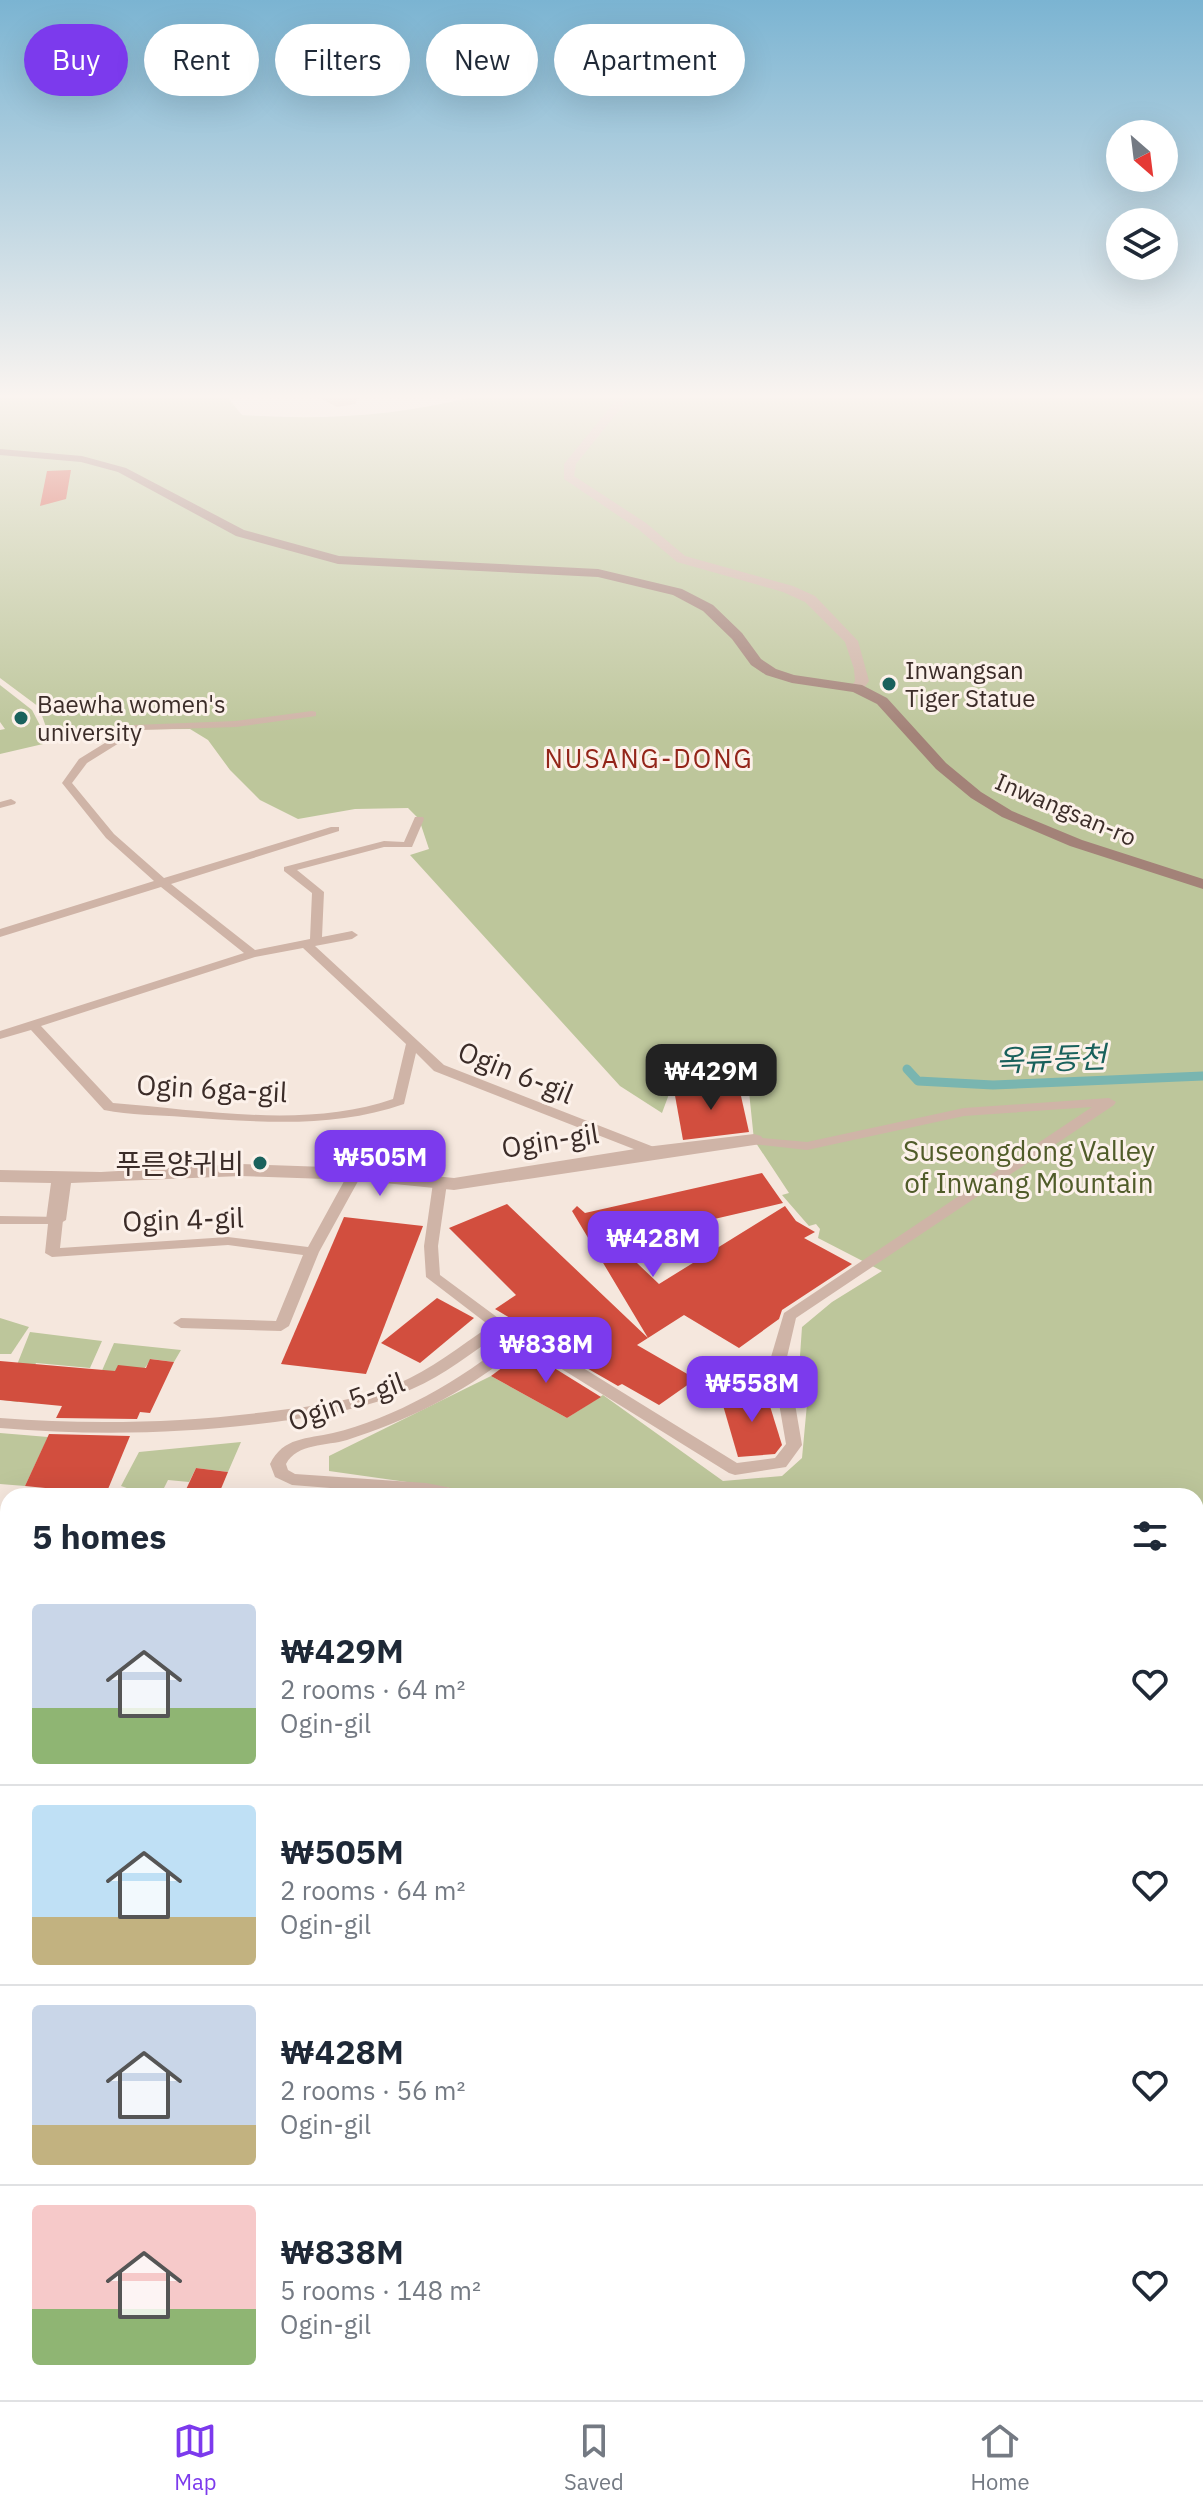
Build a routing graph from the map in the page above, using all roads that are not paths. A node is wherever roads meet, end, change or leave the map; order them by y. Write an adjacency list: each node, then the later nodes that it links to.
1 (197, 510): 3 (street, Inwangsan-ro)
2 (616, 510): 3 (street)
3 (857, 688): 10 (street, Inwangsan-ro)
4 (312, 714): 9 (lane)
5 (419, 819): 8 (lane)
6 (335, 829): 7 (lane)
7 (262, 851): 8 (lane); 9 (lane)
8 (288, 869): 15 (lane)
9 (163, 883): 12 (lane); 16 (lane)
10 (1203, 884)
11 (0, 920): 12 (lane)
12 (32, 923): 13 (lane)
13 (0, 933)
14 (352, 935): 15 (lane)
15 (312, 944): 16 (lane); 19 (lane, Ogin 6-gil)
16 (253, 954): 17 (lane)
17 (33, 1025): 18 (lane); 19 (lane, Ogin 6ga-gil)
18 (0, 1035)
19 (411, 1045): 21 (lane, Ogin 6-gil)
20 (754, 1140): 21 (street, Ogin-gil); 31 (lane)
21 (654, 1152): 25 (street, Ogin-gil)
22 (355, 1174): 24 (street, Ogin-gil); 25 (street, Ogin-gil); 28 (lane)
23 (0, 1176): 24 (street, Ogin-gil)
24 (62, 1178): 27 (street, Ogin 4-gil)
25 (440, 1183): 30 (lane)
26 (0, 1220): 27 (lane)
27 (56, 1220): 28 (lane, Ogin 4-gil)
28 (312, 1252): 29 (lane)
29 (181, 1323)
30 (499, 1327): 31 (lane); 32 (lane)
31 (519, 1340): 33 (lane, Ogin 5-gil)
32 (0, 1423)
33 (413, 1488)

